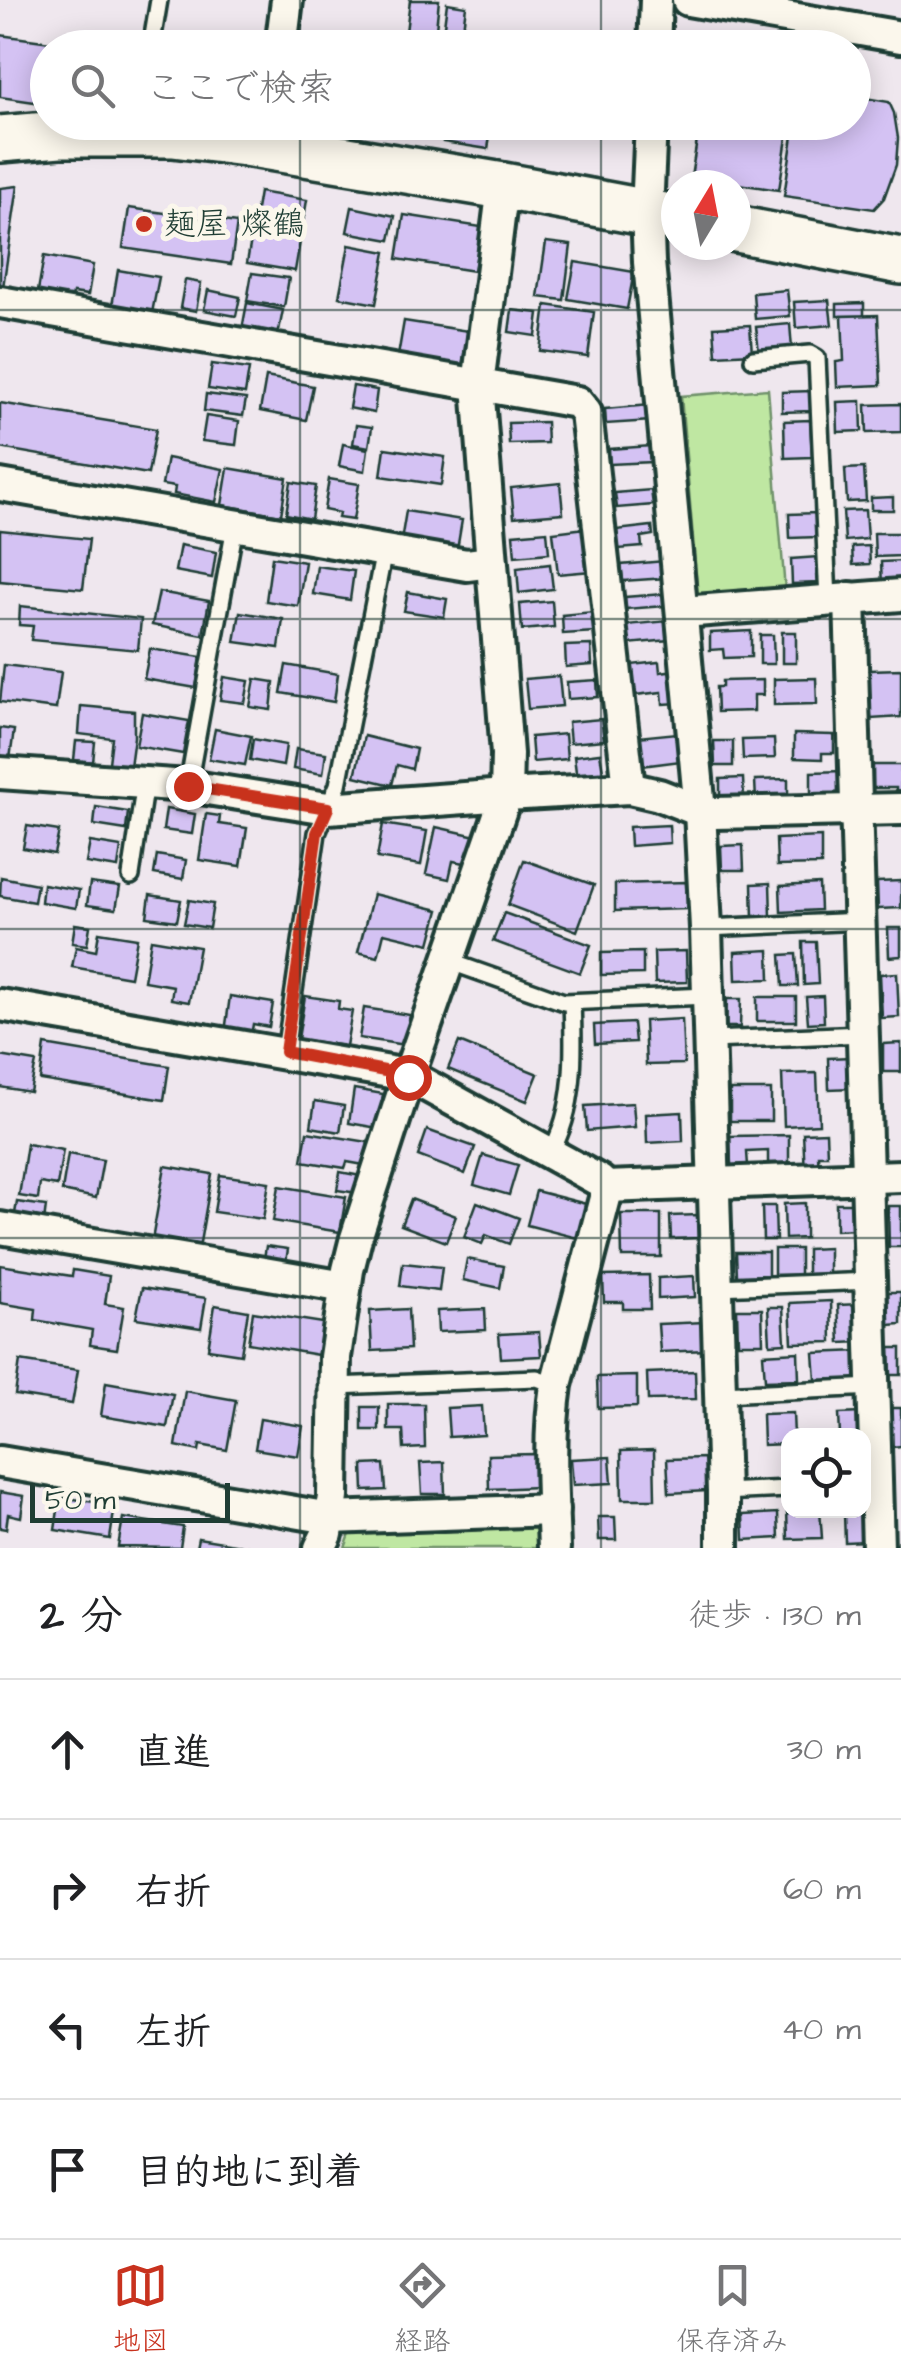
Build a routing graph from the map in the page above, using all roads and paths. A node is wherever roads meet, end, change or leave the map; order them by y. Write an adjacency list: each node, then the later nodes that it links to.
1 (159, 0): 5 (lane)
2 (286, 0): 6 (street)
3 (656, 0): 7 (street)
4 (688, 0): 8 (street)
5 (154, 30)
6 (283, 30)
7 (655, 30)
8 (861, 30)
9 (871, 32): 10 (street)
10 (901, 37)
11 (30, 136): 12 (street)
12 (0, 139)
13 (294, 140): 15 (street)
14 (652, 140): 16 (street)
15 (503, 186): 16 (street); 21 (street)
16 (661, 215): 28 (street)
17 (751, 232): 18 (street)
18 (901, 262)
19 (0, 302): 21 (street)
20 (753, 360): 27 (lane)
21 (478, 385): 25 (street); 32 (street)
22 (0, 485): 23 (street)
23 (235, 526): 24 (street); 31 (lane)
24 (384, 551): 25 (street); 34 (lane)
25 (490, 562): 33 (street)
26 (901, 595): 27 (street)
27 (839, 599): 28 (street); 37 (street)
28 (683, 612): 36 (street)
29 (0, 773): 30 (street)
30 (145, 782): 31 (street); 38 (lane)
31 (188, 786): 34 (street)
32 (629, 788): 33 (street); 36 (street)
33 (506, 795): 34 (street); 41 (street)
34 (328, 808): 47 (lane)
35 (901, 809): 37 (street)
36 (700, 811): 37 (street); 40 (street)
37 (856, 811): 39 (street)
38 (132, 876)
39 (861, 921): 40 (lane); 45 (street)
40 (706, 928): 42 (street)
41 (448, 961): 43 (lane); 48 (street)
42 (708, 996): 43 (lane); 46 (street)
43 (572, 1002): 49 (lane)
44 (0, 1005): 47 (street)
45 (864, 1034): 46 (lane); 51 (street)
46 (710, 1040): 52 (street)
47 (285, 1052): 48 (street)
48 (408, 1077): 49 (street); 56 (street)
49 (550, 1153): 53 (street)
50 (901, 1176): 51 (street)
51 (868, 1177): 52 (street); 55 (street)
52 (714, 1182): 53 (street); 57 (street)
53 (606, 1187): 58 (street)
54 (0, 1228): 56 (street)
55 (872, 1280): 57 (lane); 60 (street)
56 (345, 1287): 59 (street)
57 (717, 1287): 61 (street)
58 (556, 1385): 59 (lane); 67 (street)
59 (335, 1386): 68 (street)
60 (875, 1387): 61 (lane); 63 (street)
61 (720, 1394): 65 (street)
62 (0, 1462): 68 (street)
63 (871, 1466)
64 (781, 1489): 65 (lane)
65 (724, 1492): 71 (street)
66 (871, 1494): 72 (street)
67 (552, 1510): 68 (street); 70 (street)
68 (330, 1518): 69 (street)
69 (320, 1548)
70 (554, 1548)
71 (723, 1548)
72 (878, 1548)

